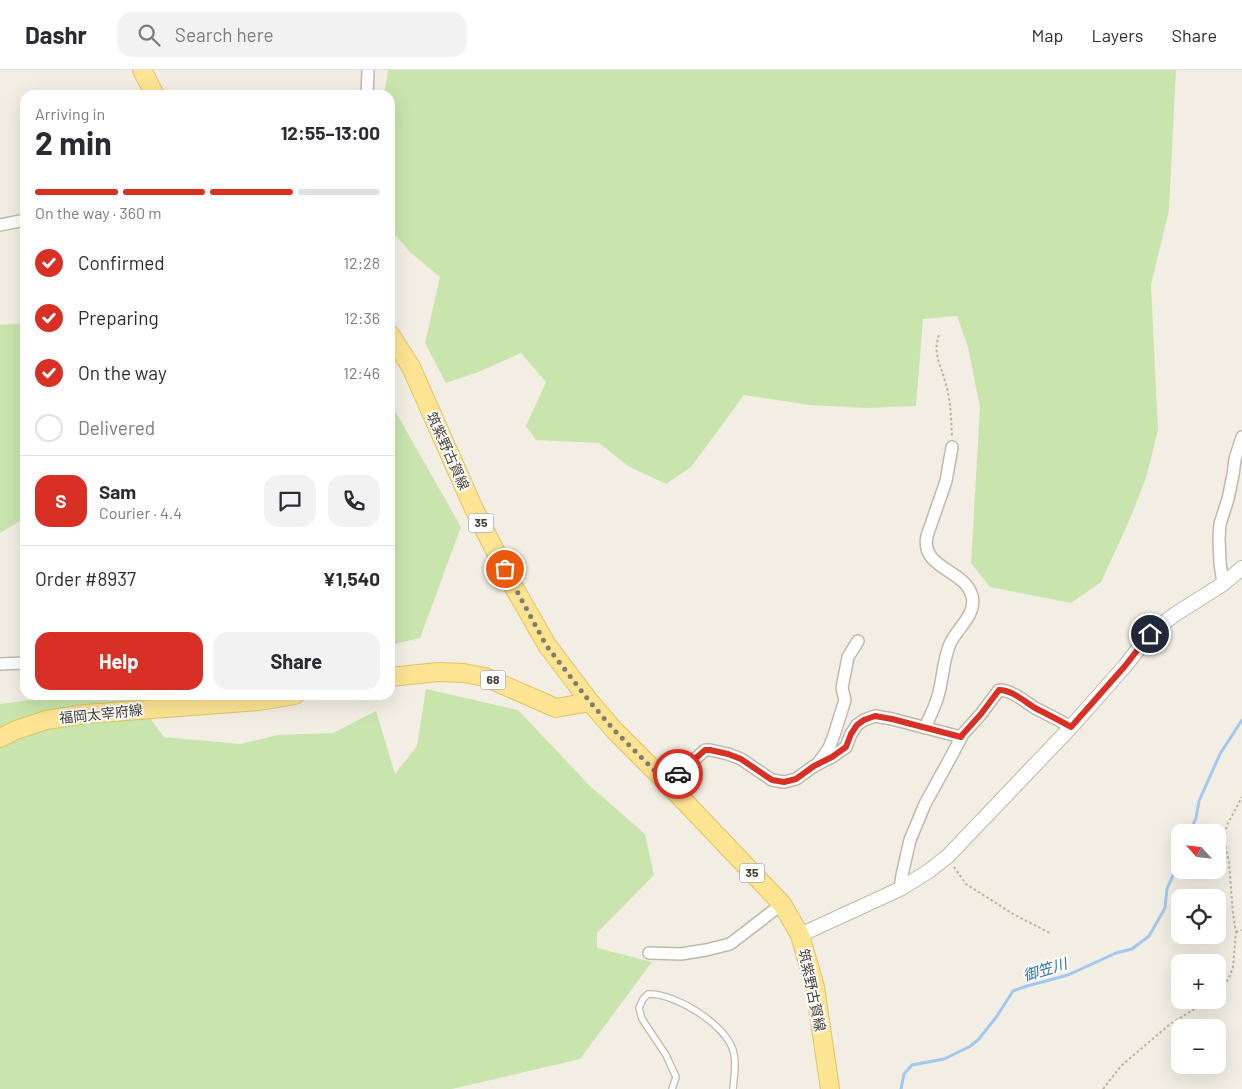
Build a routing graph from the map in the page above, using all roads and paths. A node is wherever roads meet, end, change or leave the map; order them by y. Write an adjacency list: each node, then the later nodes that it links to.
1 (142, 70): 3 (main road)
2 (368, 70): 4 (street)
3 (152, 90)
4 (367, 90)
5 (20, 221): 6 (street)
6 (0, 225)
7 (939, 335): 10 (path)
8 (395, 342): 18 (main road, 筑紫野古賀線 / 35)
9 (1242, 437): 12 (street)
10 (952, 446): 20 (street)
11 (1242, 568): 12 (street)
12 (1224, 584): 19 (street)
13 (858, 640): 23 (street)
14 (20, 663): 15 (street)
15 (0, 664)
16 (395, 676): 18 (main road, 68)
17 (265, 700): 22 (main road, 福岡太宰府線)
18 (590, 702): 24 (main road, 筑紫野古賀線 / 35)
19 (1071, 727): 21 (street); 26 (street)
20 (925, 728): 21 (street); 23 (street)
21 (961, 737): 27 (street)
22 (0, 738)
23 (818, 763): 24 (street)
24 (668, 784): 28 (main road, 筑紫野古賀線 / 35)
25 (1242, 797): 30 (path)
26 (948, 856): 27 (street); 31 (path)
27 (900, 889): 32 (street)
28 (782, 904): 32 (main road, 筑紫野古賀線 / 35); 33 (street)
29 (1242, 930): 30 (path)
30 (1236, 932): 34 (path)
31 (1050, 933)
32 (800, 935): 38 (main road, 筑紫野古賀線 / 35)
33 (649, 953)
34 (1226, 982)
35 (1194, 1009): 39 (path)
36 (672, 1089): 37 (lane)
37 (733, 1089)
38 (830, 1089)
39 (1104, 1089)

